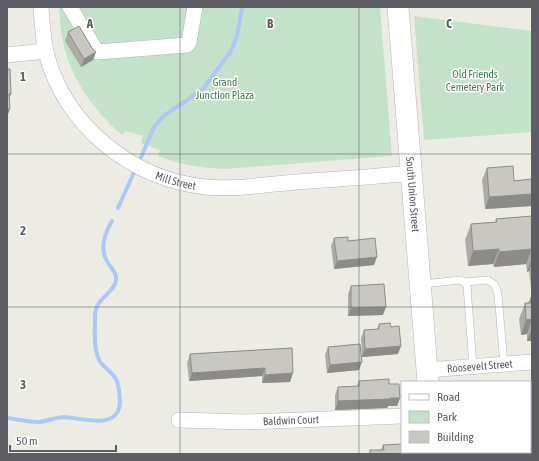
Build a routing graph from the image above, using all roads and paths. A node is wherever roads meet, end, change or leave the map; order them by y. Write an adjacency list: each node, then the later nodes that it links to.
1 (41, 7): 5 (street, Mill Street)
2 (70, 7): 3 (street)
3 (195, 7)
4 (398, 7): 7 (street, South Union Street)
5 (46, 51): 6 (street); 7 (street, Mill Street)
6 (7, 54)
7 (412, 174): 9 (street, South Union Street)
8 (464, 282): 9 (lane); 11 (lane); 12 (lane)
9 (421, 284): 13 (street, South Union Street)
10 (532, 362): 11 (street, Roosevelt Street)
11 (504, 364): 12 (street, Roosevelt Street)
12 (472, 366): 13 (street, Roosevelt Street)
13 (428, 376)
14 (401, 416): 15 (street, Baldwin Court)
15 (179, 420)

